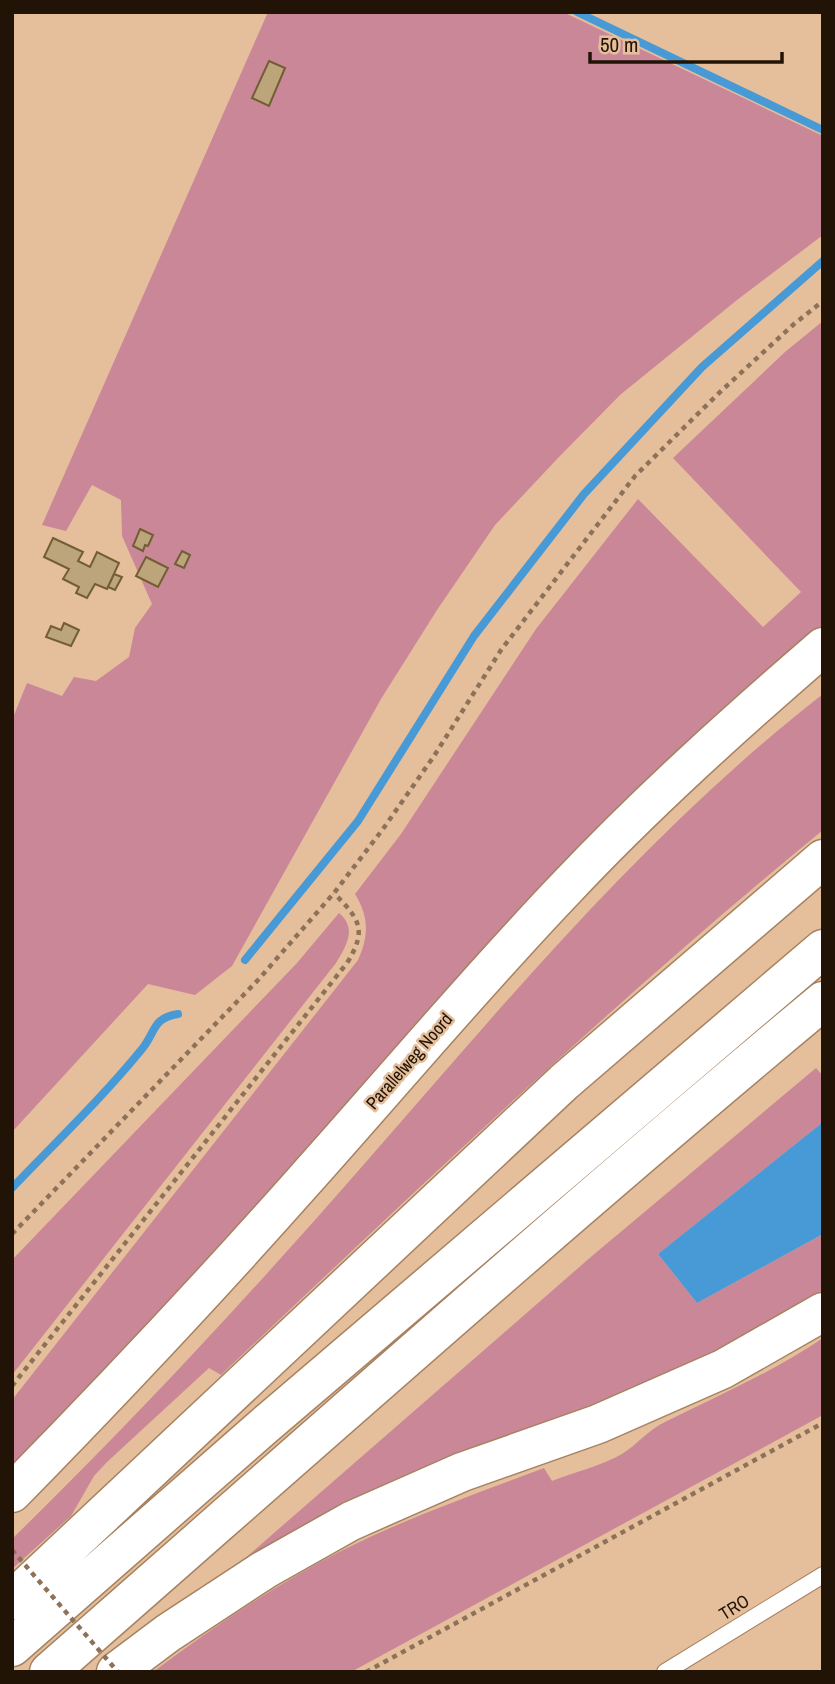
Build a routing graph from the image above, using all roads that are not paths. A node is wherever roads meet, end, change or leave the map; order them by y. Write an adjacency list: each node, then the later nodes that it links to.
1 (823, 647): 7 (highway, Parallelweg Noord)
2 (823, 677): 8 (highway, Parallelweg Noord)
3 (823, 859): 10 (highway)
4 (823, 949): 11 (highway)
5 (823, 1000): 12 (highway)
6 (823, 1312): 13 (highway)
7 (12, 1493)
8 (12, 1521)
9 (823, 1575): 14 (lane, TRO)
10 (12, 1601)
11 (12, 1647)
12 (49, 1672)
13 (117, 1672)
14 (665, 1672)

